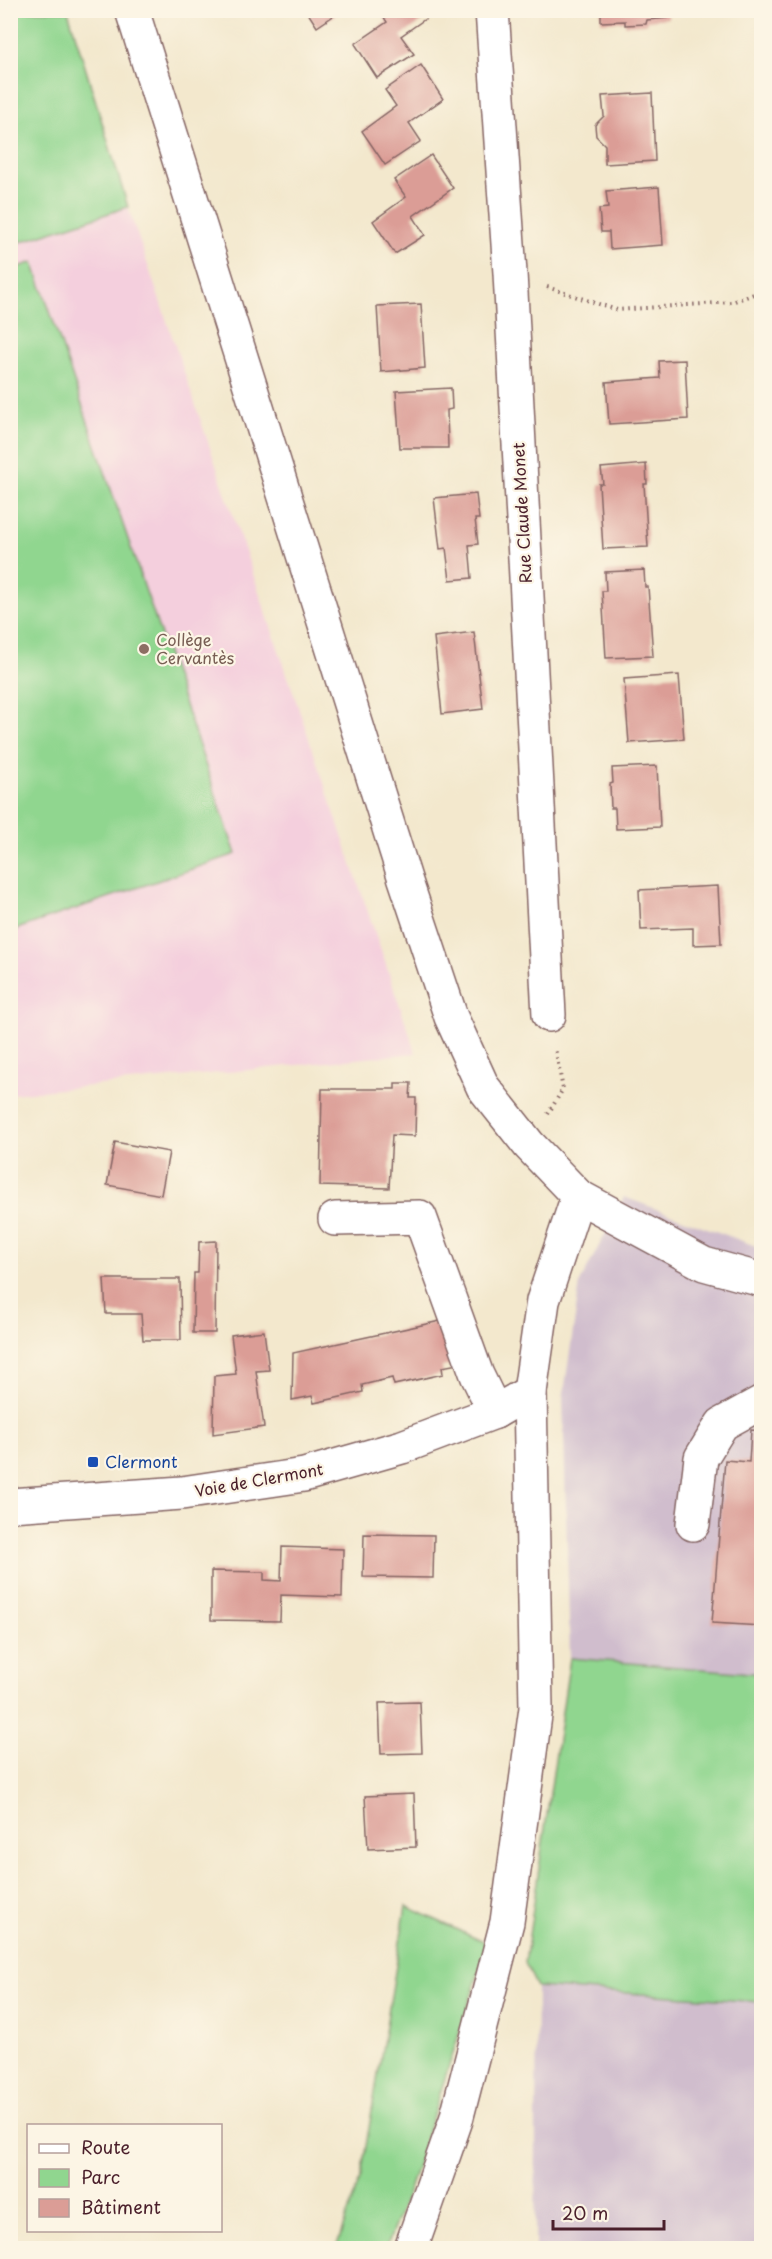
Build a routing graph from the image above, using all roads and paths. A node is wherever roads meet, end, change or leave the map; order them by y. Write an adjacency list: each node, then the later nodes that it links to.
1 (132, 10): 6 (street)
2 (492, 10): 3 (street, Rue Claude Monet)
3 (510, 273): 4 (path); 5 (street, Rue Claude Monet)
4 (762, 291)
5 (549, 1015): 6 (path)
6 (529, 1145): 7 (street)
7 (578, 1196): 9 (street); 10 (street)
8 (335, 1219): 12 (street)
9 (762, 1281)
10 (530, 1392): 12 (street, Voie de Clermont); 15 (street)
11 (762, 1402): 14 (street)
12 (495, 1412): 13 (street, Voie de Clermont)
13 (10, 1504)
14 (693, 1524)
15 (411, 2248)

